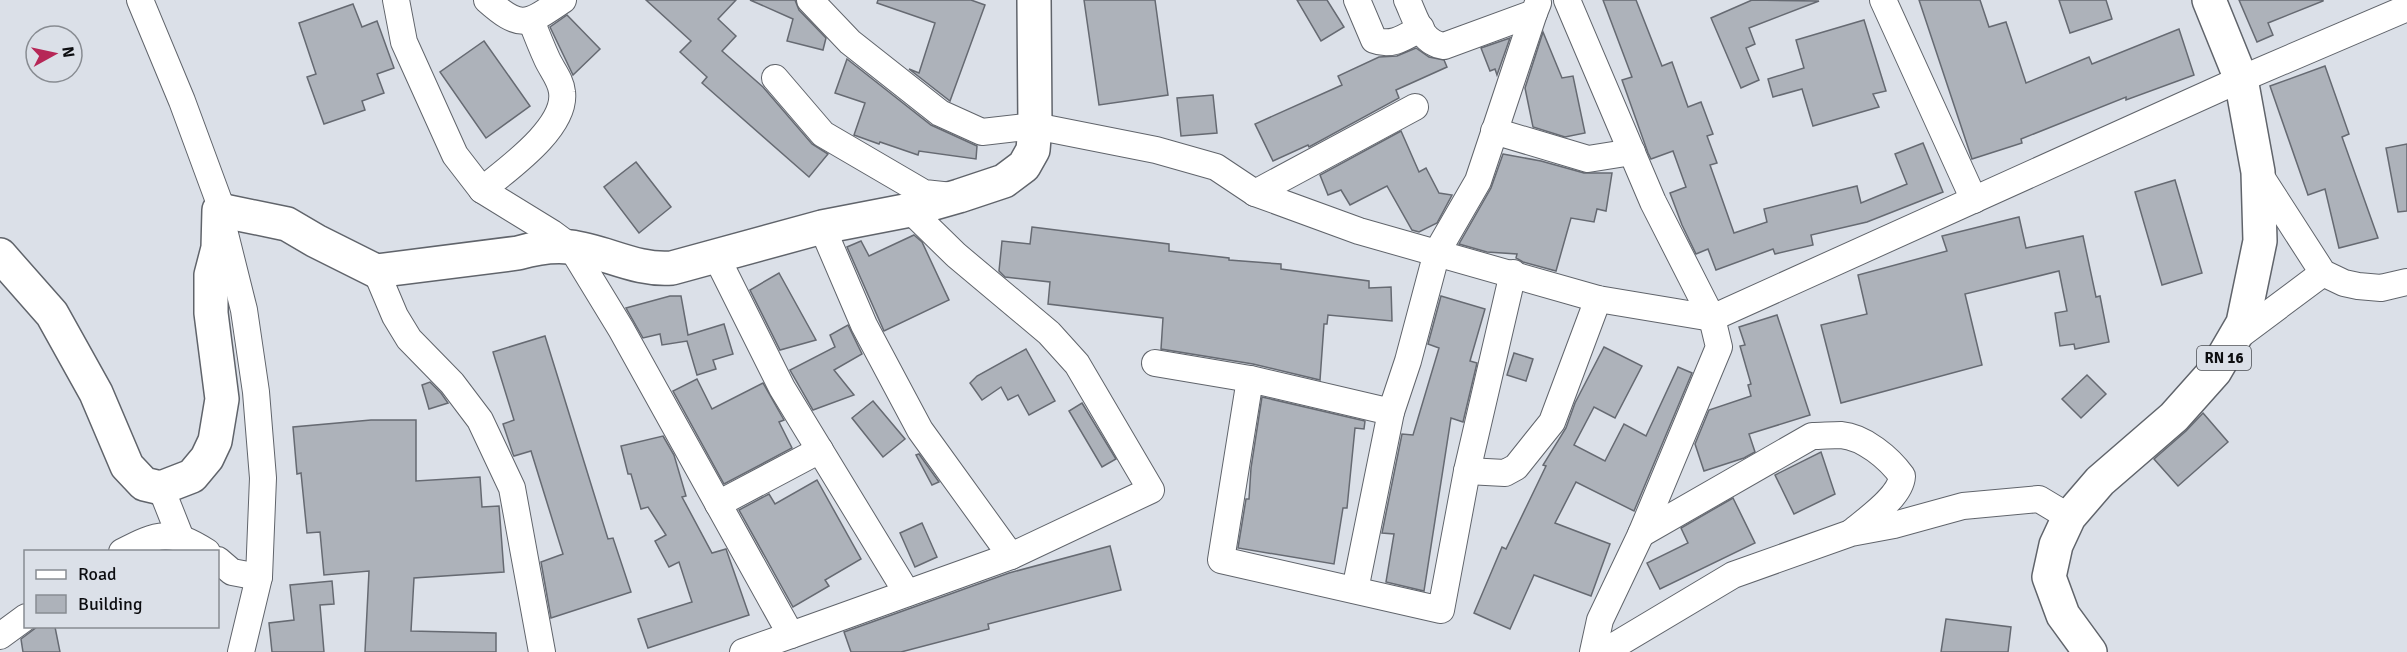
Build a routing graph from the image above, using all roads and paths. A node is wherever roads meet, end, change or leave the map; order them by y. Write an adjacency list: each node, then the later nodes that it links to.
1 (140, 0): 27 (street)
2 (396, 0): 23 (street)
3 (487, 0): 14 (street)
4 (563, 0): 14 (street)
5 (810, 0): 19 (street)
6 (1034, 0): 19 (main road)
7 (1357, 0): 15 (street)
8 (1407, 0): 15 (street)
9 (1567, 0): 21 (street)
10 (1883, 0): 26 (street)
11 (2209, 0): 17 (main road, RN 16)
12 (1536, 7): 15 (street); 20 (street)
13 (2407, 8): 17 (street)
14 (531, 20): 23 (street)
15 (1421, 28)
16 (774, 78): 25 (street)
17 (2241, 79): 22 (main road, RN 16); 26 (street)
18 (1416, 107): 24 (street)
19 (1035, 126): 24 (street); 25 (main road)
20 (1494, 131): 21 (street); 31 (street)
21 (1632, 152): 39 (street)
22 (2258, 172): 36 (street); 40 (main road, RN 16)
23 (482, 190): 30 (street)
24 (1255, 193): 31 (street)
25 (959, 196): 28 (main road)
26 (1974, 200): 39 (street)
27 (219, 210): 34 (main road); 46 (main road); 56 (street)
28 (910, 210): 29 (main road); 54 (street)
29 (822, 227): 33 (main road); 54 (street)
30 (571, 247): 33 (main road); 34 (main road); 47 (street)
31 (1437, 252): 35 (street); 43 (street)
32 (0, 255): 46 (main road)
33 (716, 256): 44 (street)
34 (376, 271): 63 (street)
35 (1513, 273): 38 (street); 45 (street)
36 (2323, 273): 37 (street); 40 (street)
37 (2407, 282)
38 (1598, 299): 39 (street); 45 (street)
39 (1712, 318): 50 (street)
40 (2236, 338): 48 (main road, RN 16)
41 (1155, 363): 42 (street)
42 (1250, 379): 43 (street); 57 (street)
43 (1391, 412): 57 (street)
44 (820, 450): 47 (street); 58 (street)
45 (1467, 471): 57 (street)
46 (160, 488): 51 (street)
47 (718, 504): 60 (street)
48 (2069, 517): 49 (street); 67 (main road, RN 16)
49 (1851, 533): 50 (street); 66 (street)
50 (1641, 534): 65 (street)
51 (180, 536): 52 (street); 53 (street)
52 (126, 550)
53 (204, 550)
54 (1011, 556): 58 (street)
55 (219, 561): 56 (street)
56 (259, 577): 62 (street)
57 (1355, 590)
58 (907, 593): 60 (street)
59 (24, 618): 61 (street)
60 (791, 634): 64 (street)
61 (0, 636)
62 (241, 652)
63 (542, 652)
64 (743, 652)
65 (1593, 652)
66 (1604, 652)
67 (2090, 652)

